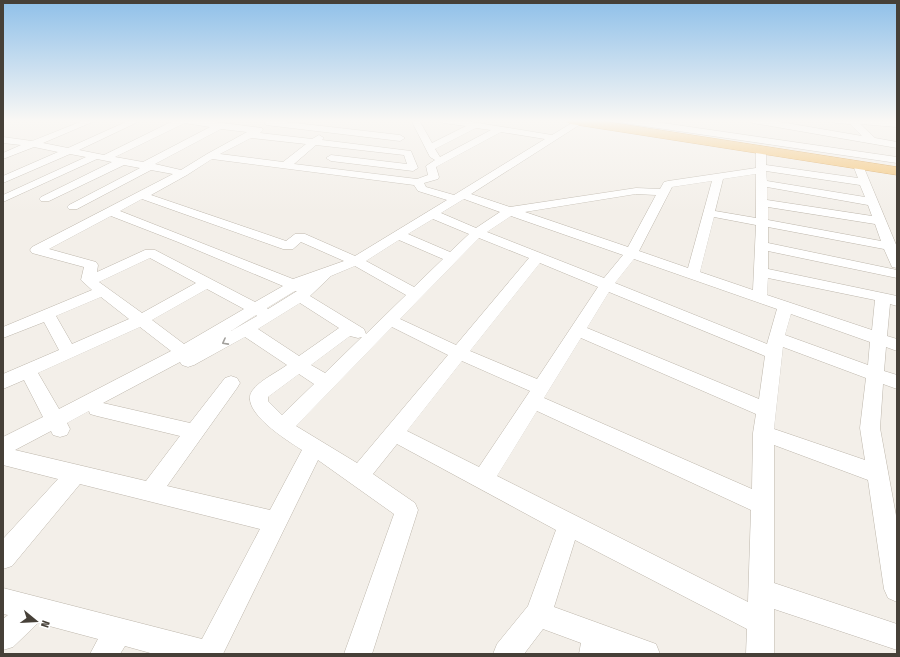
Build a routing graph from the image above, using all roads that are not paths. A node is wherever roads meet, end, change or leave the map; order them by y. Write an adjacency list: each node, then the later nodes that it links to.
1 (761, 150): 28 (street)
2 (16, 151): 18 (street)
3 (69, 151): 32 (street)
4 (73, 151): 20 (street)
5 (114, 151): 20 (street)
6 (174, 151): 24 (street)
7 (220, 151): 19 (street)
8 (304, 151): 26 (street)
9 (339, 151): 21 (street)
10 (396, 151): 21 (street)
11 (432, 151): 23 (street)
12 (459, 151): 23 (street)
13 (534, 151): 38 (street)
14 (765, 151): 25 (highway)
15 (788, 151): 27 (highway)
16 (823, 151): 27 (street)
17 (881, 151): 27 (street)
18 (3, 156)
19 (210, 156): 26 (street); 30 (street)
20 (100, 157): 22 (street); 39 (street)
21 (331, 158): 29 (street)
22 (122, 161): 24 (street); 40 (street)
23 (438, 162): 33 (street)
24 (148, 165): 30 (street); 43 (street)
25 (858, 165): 27 (highway); 34 (street)
26 (285, 166): 29 (street)
27 (895, 166)
28 (761, 169): 31 (street); 34 (street); 35 (street)
29 (320, 170): 33 (street)
30 (183, 173): 37 (street)
31 (718, 177): 36 (street); 46 (street)
32 (3, 180)
33 (417, 182): 38 (street)
34 (865, 182): 41 (street)
35 (761, 183): 41 (street); 42 (street)
36 (664, 192): 45 (street); 54 (street)
37 (141, 195): 44 (street); 57 (street)
38 (459, 197): 45 (street); 47 (street)
39 (3, 199)
40 (46, 199)
41 (872, 202): 48 (street)
42 (762, 203): 48 (street); 49 (street)
43 (73, 207)
44 (110, 211): 62 (street); 66 (street)
45 (510, 211): 50 (street); 54 (street)
46 (709, 213): 49 (street); 60 (street)
47 (432, 214): 50 (street); 51 (street)
48 (880, 221): 53 (street)
49 (762, 223): 52 (street); 53 (street)
50 (478, 232): 55 (street); 56 (street)
51 (398, 235): 56 (street); 57 (street)
52 (761, 246): 59 (street); 61 (street)
53 (890, 246): 58 (street)
54 (632, 252): 60 (street); 64 (street)
55 (537, 256): 64 (street); 83 (street)
56 (452, 258): 67 (street)
57 (356, 261): 66 (street); 67 (street)
58 (897, 264)
59 (761, 272): 68 (street); 69 (street)
60 (693, 274): 68 (street)
61 (897, 274)
62 (89, 281): 63 (street); 65 (street)
63 (207, 283): 71 (street); 73 (street)
64 (606, 285): 77 (street); 81 (street)
65 (102, 291): 72 (street); 73 (street)
66 (301, 291): 71 (street); 75 (street)
67 (416, 294): 74 (street)
68 (760, 298): 70 (street)
69 (890, 299): 80 (street)
70 (785, 306): 80 (street); 81 (street)
71 (262, 312): 76 (street); 84 (street)
72 (47, 314): 78 (street); 82 (street)
73 (142, 320): 82 (street); 84 (street)
74 (390, 320): 79 (street); 83 (street)
75 (350, 328): 79 (street); 85 (street)
76 (247, 330): 84 (street, one-way to 84); 85 (street)
77 (577, 330): 92 (street); 94 (street)
78 (3, 332)
79 (370, 340): 91 (street)
80 (888, 342): 87 (street)
81 (775, 346): 87 (street); 94 (street)
82 (68, 353): 86 (street)
83 (459, 353): 92 (street); 98 (street)
84 (188, 355): 93 (street); 95 (street)
85 (299, 365): 91 (street); 96 (street)
86 (28, 371): 88 (street); 95 (street)
87 (876, 374): 89 (street); 103 (street)
88 (3, 382)
89 (897, 382)
90 (231, 383): 97 (street)
91 (326, 383): 96 (street)
92 (537, 395): 105 (street); 107 (street)
93 (97, 409): 95 (street); 97 (street)
94 (766, 410): 99 (street)
95 (57, 425): 101 (street)
96 (282, 427): 100 (street)
97 (195, 432): 106 (street)
98 (394, 433): 104 (street); 105 (street)
99 (764, 433): 103 (street); 107 (street)
100 (314, 447): 104 (street); 108 (street)
101 (4, 454): 102 (street)
102 (76, 474): 106 (street); 111 (street)
103 (878, 474): 110 (street)
104 (359, 476): 125 (street)
105 (483, 480): 109 (street)
106 (150, 492): 108 (street)
107 (762, 504): 113 (street)
108 (276, 522): 124 (street)
109 (568, 525): 116 (street); 117 (street)
110 (892, 527): 112 (street)
111 (3, 557)
112 (897, 589)
113 (761, 592): 117 (street); 120 (street)
114 (3, 601): 115 (street)
115 (34, 609): 118 (street); 119 (street)
116 (538, 614): 121 (street); 126 (street)
117 (761, 622): 128 (street)
118 (119, 631): 122 (street); 123 (street)
119 (3, 637)
120 (897, 637)
121 (594, 645): 127 (street)
122 (104, 654)
123 (206, 654)
124 (209, 654)
125 (358, 654)
126 (507, 654)
127 (646, 654)
128 (760, 654)

